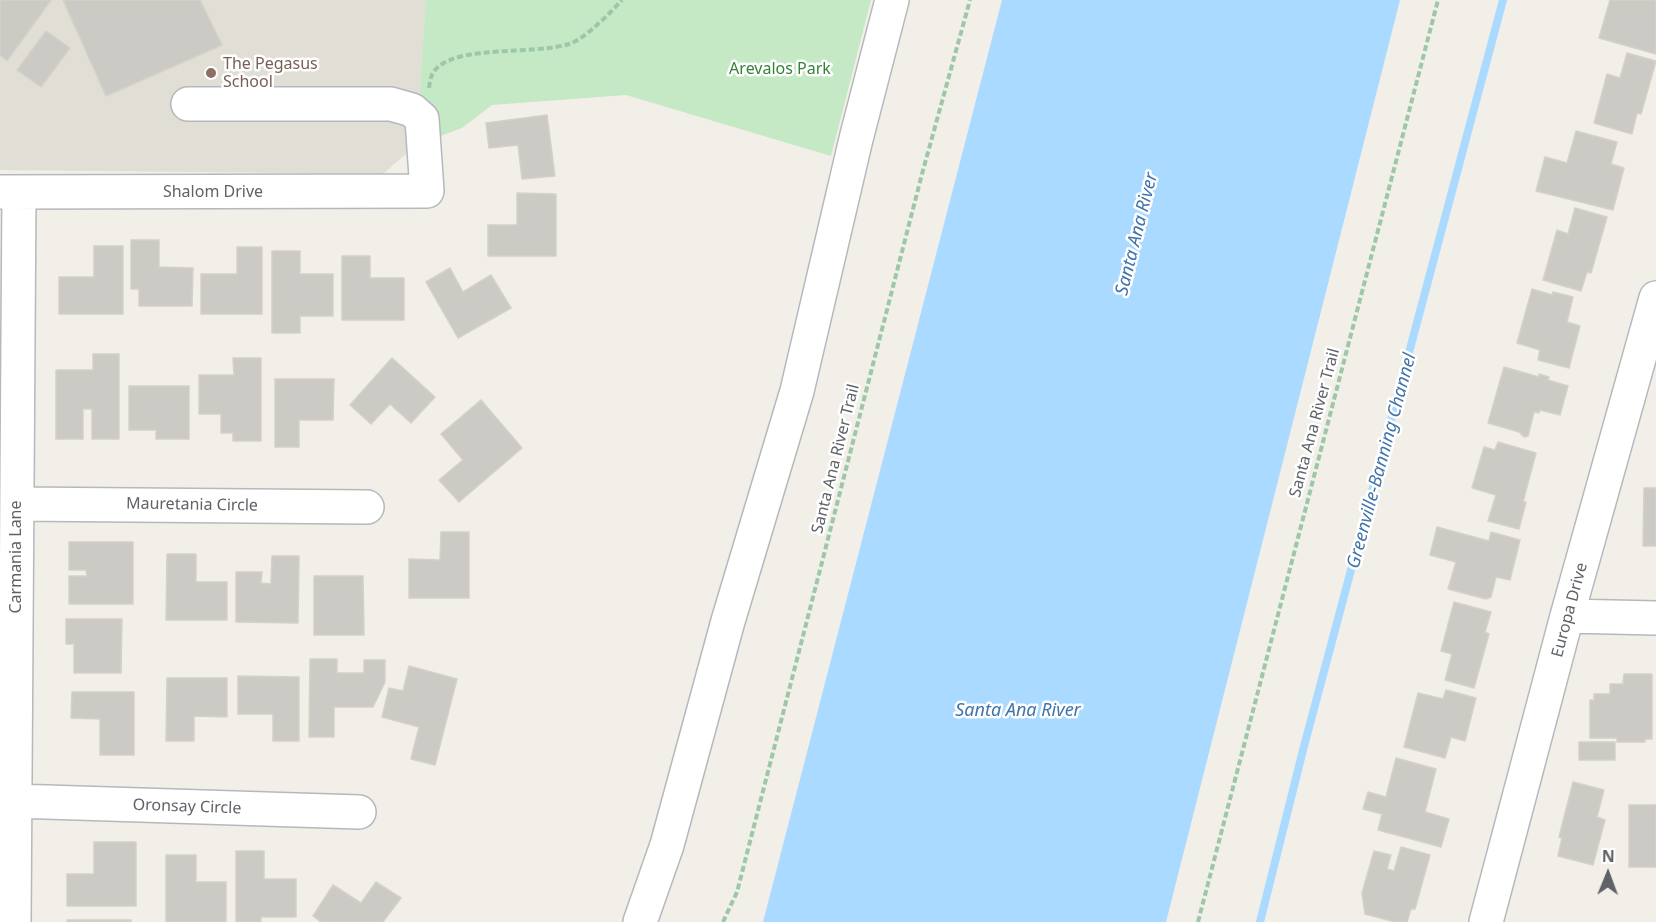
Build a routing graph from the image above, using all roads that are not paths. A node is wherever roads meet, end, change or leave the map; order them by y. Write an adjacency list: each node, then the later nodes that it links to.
1 (892, 0): 12 (street)
2 (188, 104): 3 (street, Shalom Drive)
3 (9, 192): 5 (street, Carmania Lane)
4 (1655, 307): 7 (street, Europa Drive)
5 (17, 504): 6 (street, Mauretania Circle); 9 (street, Carmania Lane)
6 (367, 507)
7 (1568, 616): 8 (street); 13 (street, Europa Drive)
8 (1656, 618)
9 (15, 801): 10 (street, Oronsay Circle); 11 (street, Carmania Lane)
10 (359, 812)
11 (14, 922)
12 (640, 922)
13 (1486, 922)

